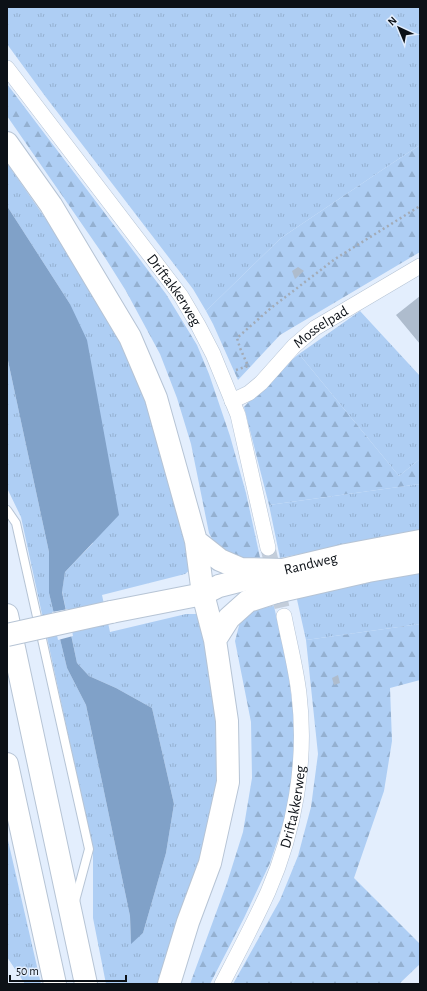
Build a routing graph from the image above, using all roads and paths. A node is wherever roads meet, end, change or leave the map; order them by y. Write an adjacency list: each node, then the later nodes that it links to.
1 (7, 68): 5 (street, Driftakkerweg)
2 (7, 144): 9 (main road)
3 (420, 206): 5 (path)
4 (420, 266): 6 (street, Mosselpad)
5 (222, 375): 6 (street, Driftakkerweg)
6 (232, 401): 10 (street, Driftakkerweg)
7 (7, 510): 20 (lane)
8 (420, 541): 12 (main road, Randweg)
9 (196, 542): 12 (main road); 14 (main road)
10 (268, 548)
11 (420, 562): 13 (main road, Randweg)
12 (283, 570): 14 (main road, Randweg)
13 (276, 592): 14 (main road, Randweg); 18 (main road)
14 (203, 594): 17 (main road, Randweg, bridge); 18 (main road)
15 (7, 615): 20 (main road)
16 (284, 616): 24 (street, Driftakkerweg)
17 (7, 635)
18 (216, 640): 23 (main road)
19 (7, 764): 21 (main road)
20 (72, 916): 22 (main road)
21 (55, 984)
22 (86, 984)
23 (169, 984)
24 (222, 984)

